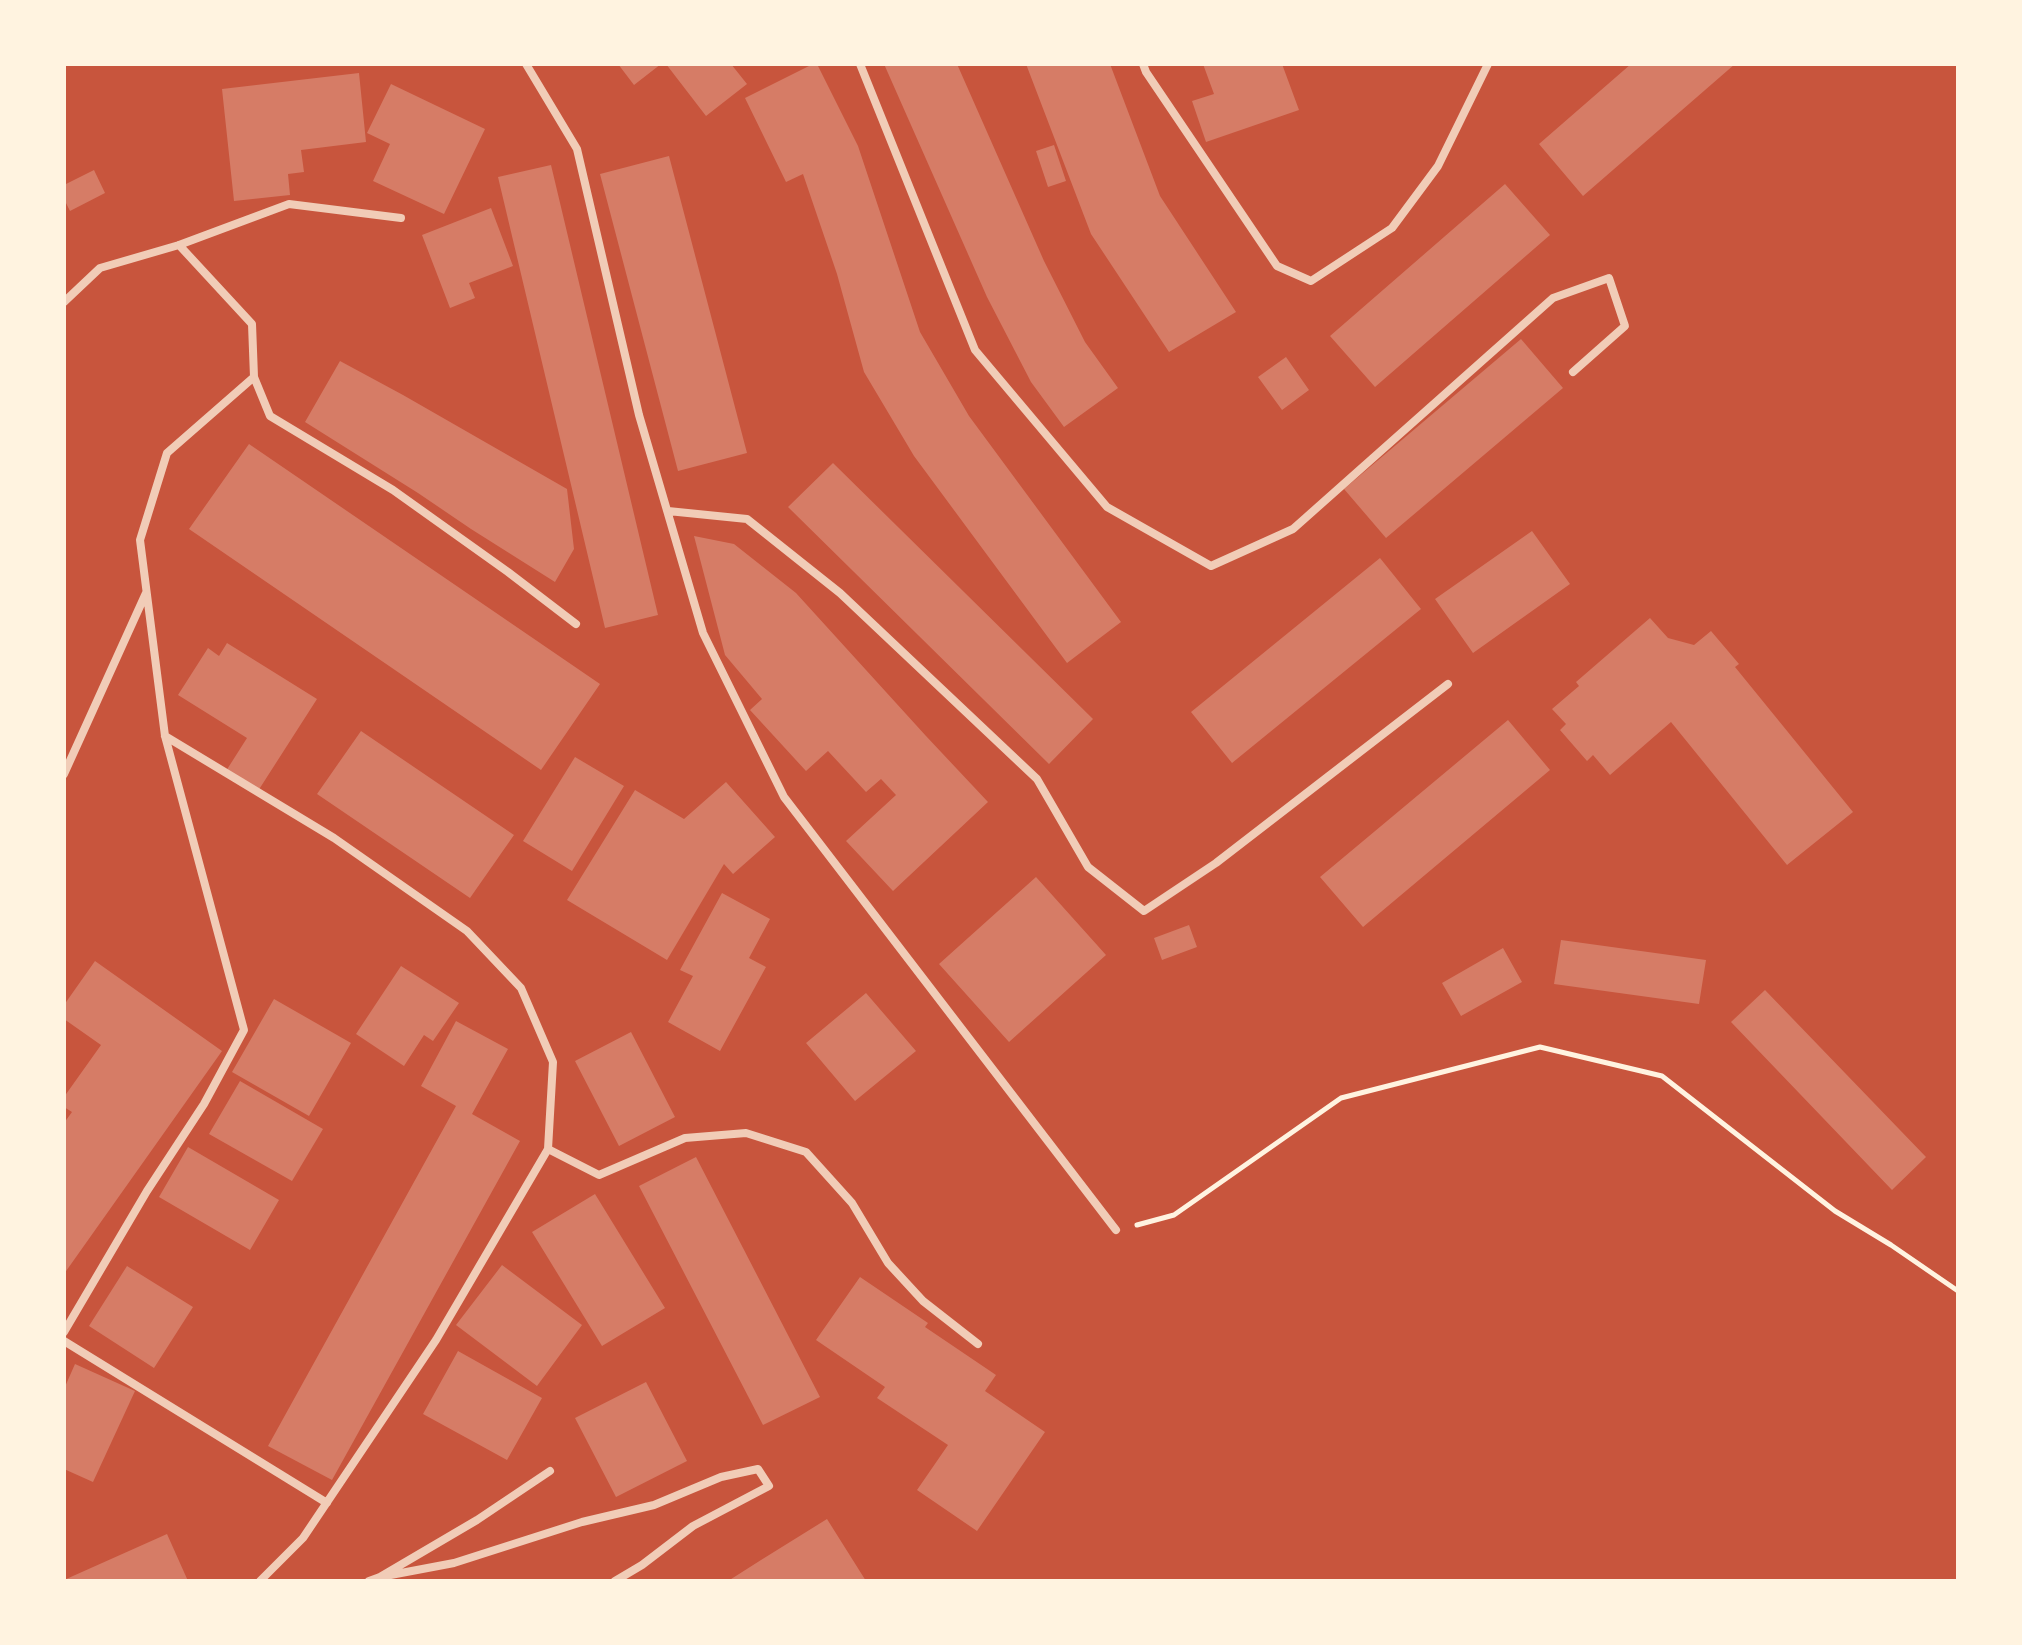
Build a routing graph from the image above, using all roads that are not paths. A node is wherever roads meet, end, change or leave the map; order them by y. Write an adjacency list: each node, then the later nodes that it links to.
1 (526, 64): 10 (street)
2 (860, 64): 8 (street)
3 (1143, 64): 4 (street)
4 (1488, 64)
5 (401, 218): 6 (street)
6 (179, 245): 7 (street); 9 (street)
7 (64, 302)
8 (1573, 372)
9 (254, 377): 11 (street); 12 (street)
10 (668, 511): 13 (street); 17 (street)
11 (146, 592): 14 (street); 15 (street)
12 (576, 624)
13 (1448, 684)
14 (165, 736): 16 (street); 18 (street)
15 (64, 774)
16 (548, 1149): 20 (street); 22 (street)
17 (1116, 1230)
18 (64, 1332)
19 (64, 1341): 22 (street)
20 (978, 1344)
21 (550, 1471): 23 (street)
22 (327, 1503): 24 (street)
23 (380, 1577): 25 (street); 26 (street)
24 (260, 1581)
25 (369, 1581)
26 (615, 1581)

